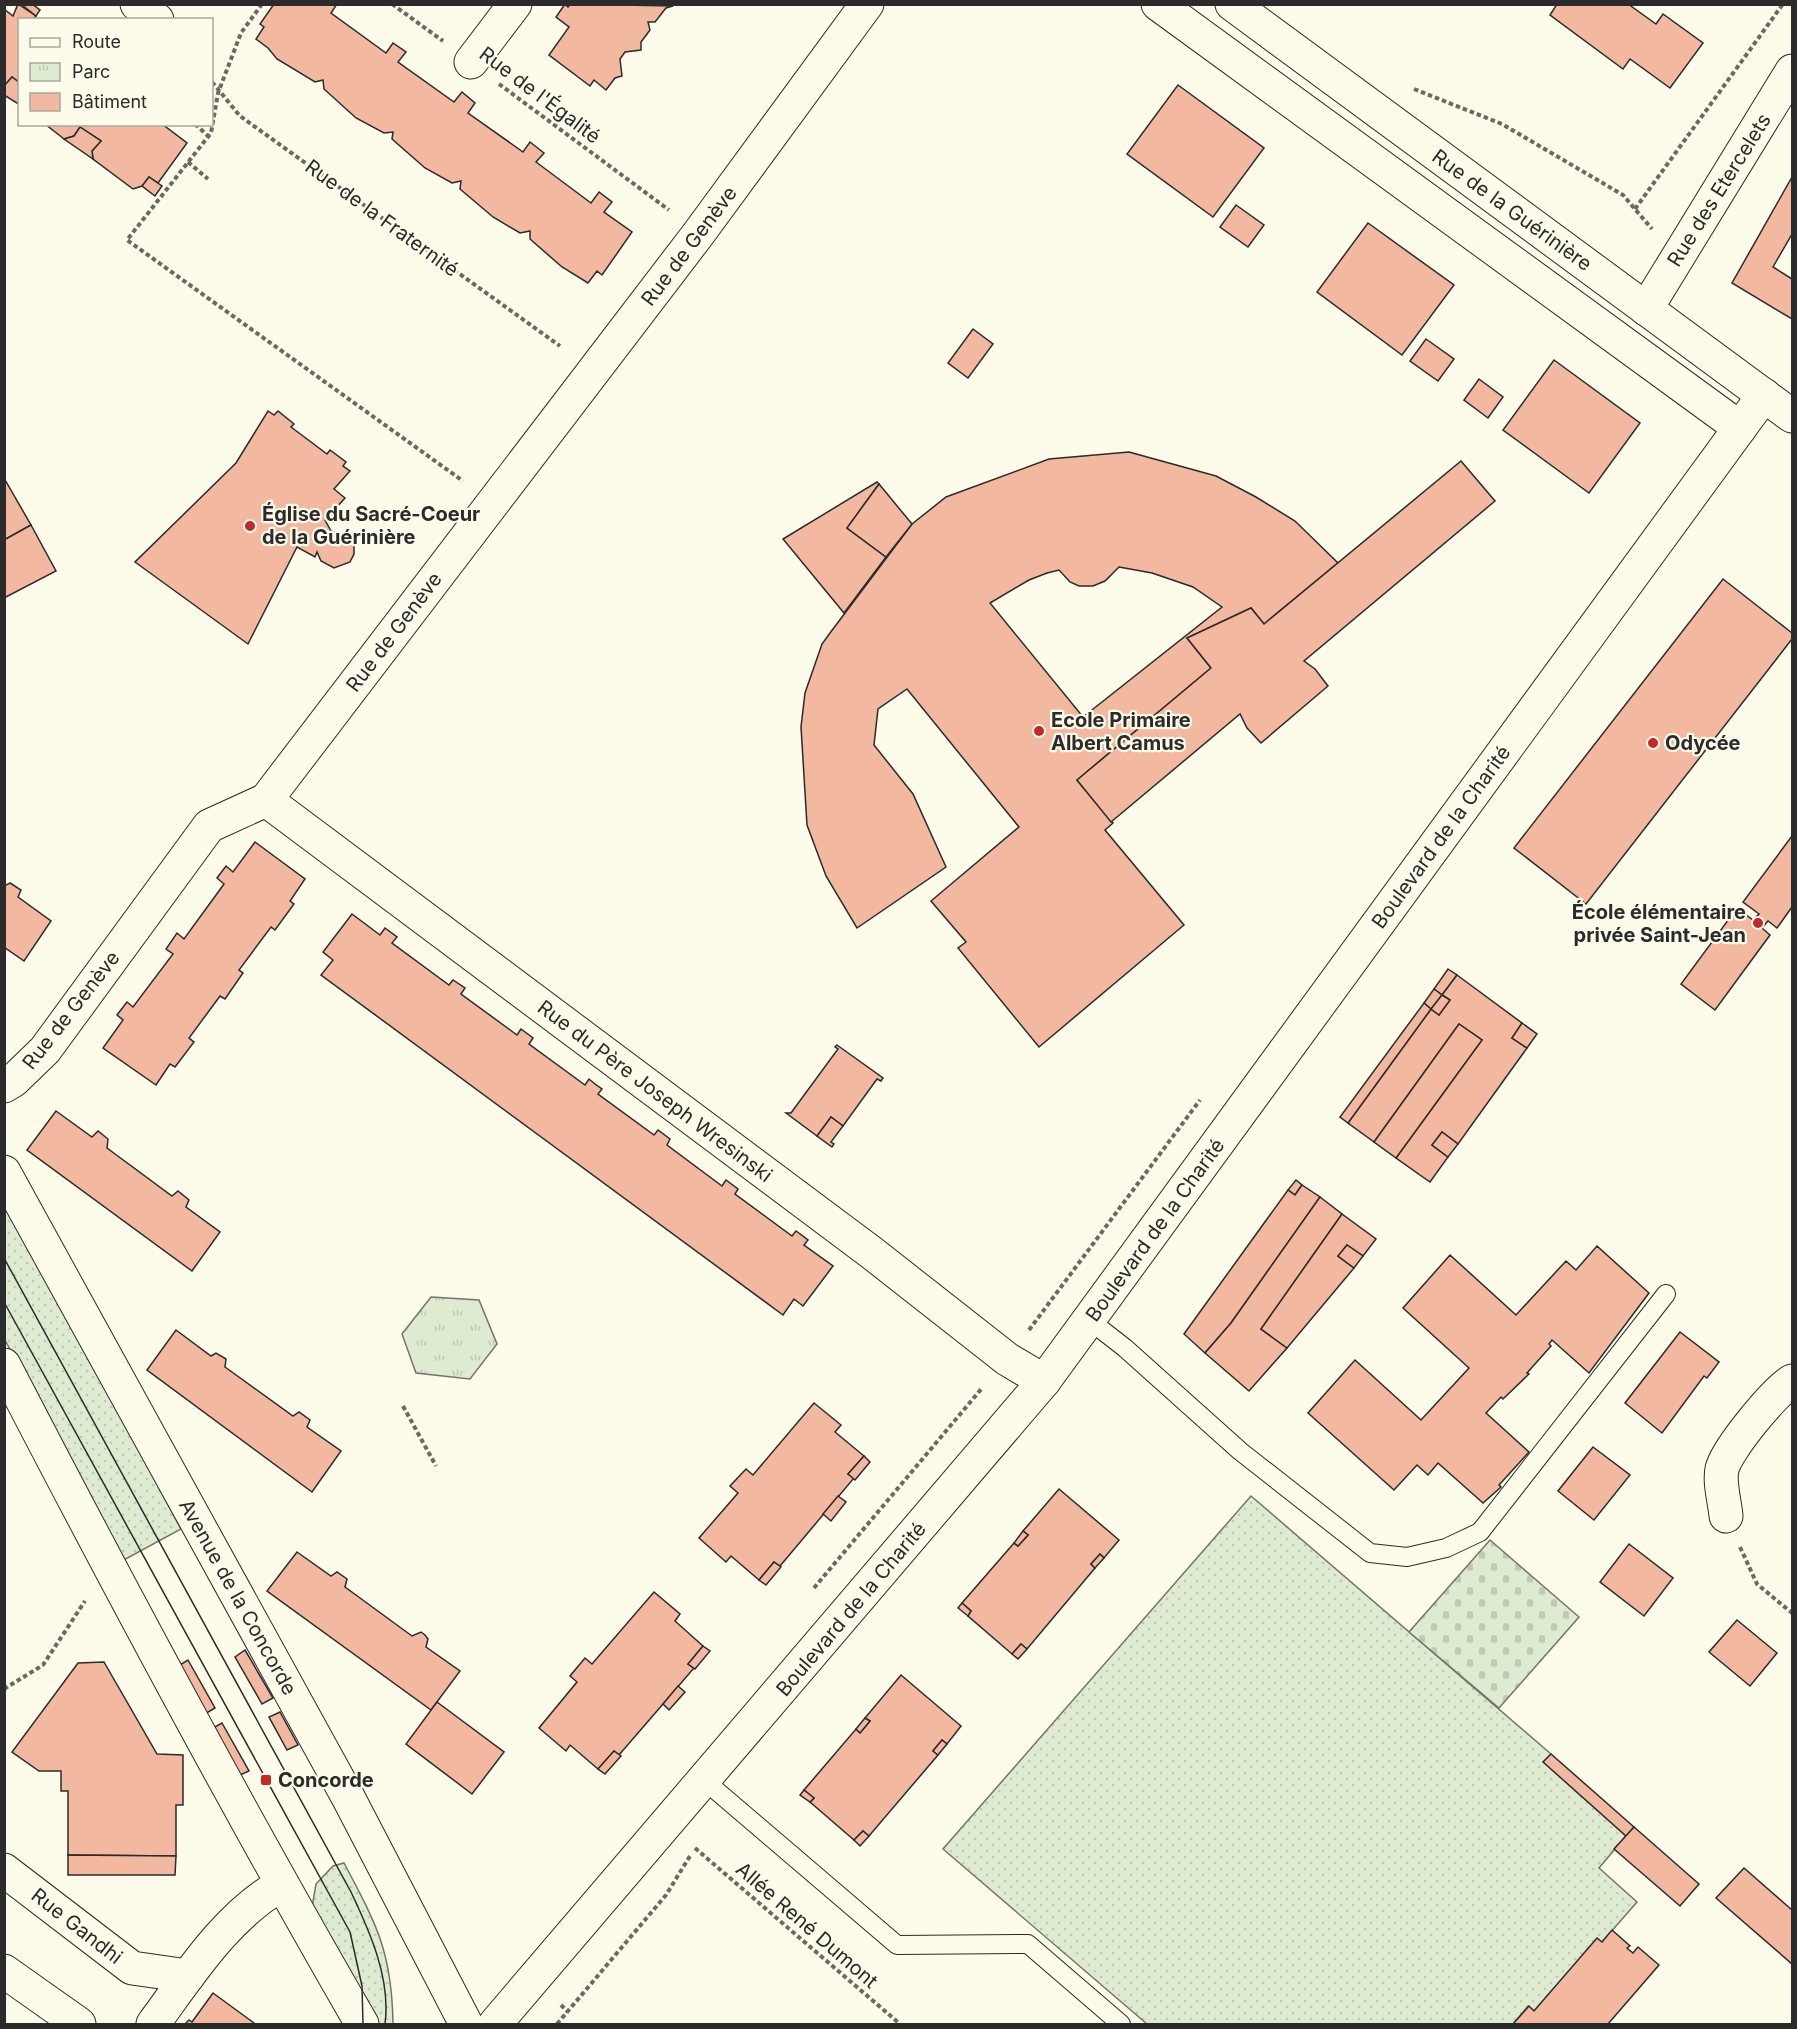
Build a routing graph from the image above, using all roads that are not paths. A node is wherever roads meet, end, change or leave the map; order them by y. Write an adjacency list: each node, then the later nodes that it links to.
1 (137, 4): 6 (street)
2 (515, 4): 7 (street)
3 (867, 4): 13 (street, Rue de Genève)
4 (1158, 4): 12 (street)
5 (1232, 4): 9 (street, Rue de la Guérinière)
6 (154, 18)
7 (471, 62)
8 (1792, 70): 9 (street, Rue des Etercelets)
9 (1646, 309): 10 (street, Rue de la Guérinière)
10 (1764, 396): 11 (street, Rue de la Guérinière); 12 (street, Boulevard de la Charité)
11 (1792, 416)
12 (1740, 428): 17 (street, Boulevard de la Charité)
13 (266, 800): 14 (street, Rue de Genève); 19 (street, Rue du Père Joseph Wresinski)
14 (4, 1086)
15 (4, 1172): 30 (street, Avenue de la Concorde)
16 (1666, 1294): 17 (lane)
17 (1089, 1320): 19 (street, Boulevard de la Charité)
18 (4, 1365): 24 (street)
19 (1044, 1381): 22 (street, Boulevard de la Charité)
20 (1792, 1381): 21 (street)
21 (1726, 1516)
22 (705, 1781): 31 (street, Boulevard de la Charité); 32 (lane)
23 (4, 1870): 26 (street, Rue Gandhi)
24 (281, 1885): 26 (street); 29 (street)
25 (4, 1971): 27 (street)
26 (188, 1976): 28 (street)
27 (79, 2025)
28 (153, 2025)
29 (362, 2025)
30 (466, 2025)
31 (495, 2025)
32 (1121, 2025)

